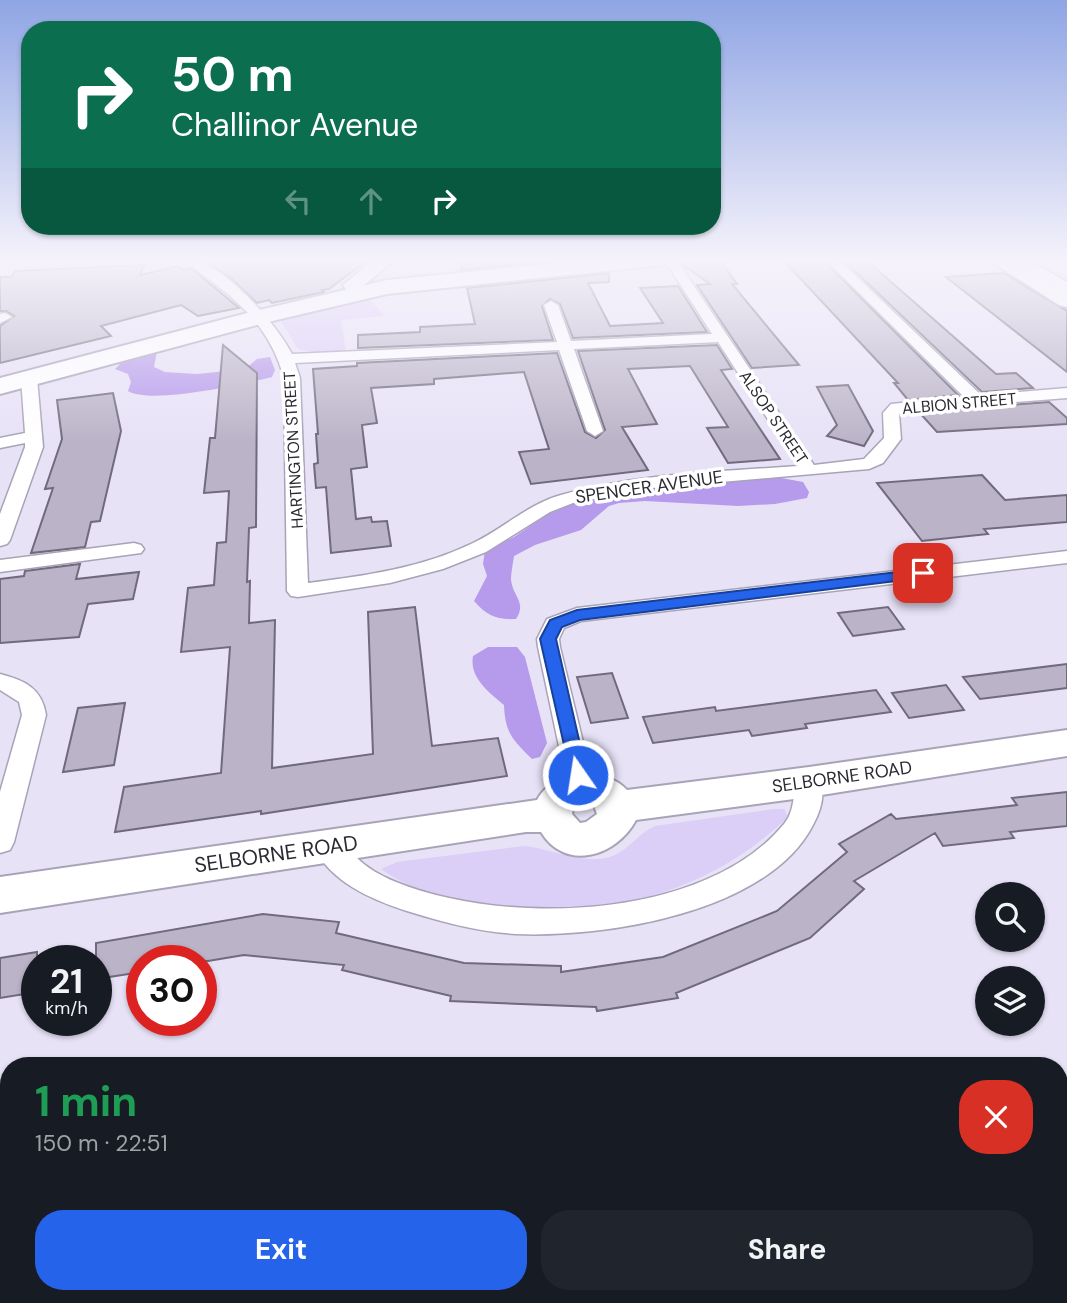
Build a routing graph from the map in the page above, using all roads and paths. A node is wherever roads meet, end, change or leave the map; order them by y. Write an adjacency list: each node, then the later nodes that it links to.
1 (249, 320): 9 (highway)
2 (265, 320): 8 (street, HARTINGTON STREET)
3 (556, 320): 7 (street)
4 (709, 320): 6 (street, ALSOP STREET)
5 (894, 320): 12 (street)
6 (721, 338): 7 (street); 16 (street, ALSOP STREET)
7 (565, 346): 8 (street); 13 (street)
8 (288, 359): 21 (street, HARTINGTON STREET)
9 (29, 378): 10 (highway); 14 (street)
10 (0, 386)
11 (1067, 393): 12 (street, ALBION STREET)
12 (978, 401): 16 (street, ALBION STREET)
13 (595, 431)
14 (34, 436): 15 (street); 17 (street)
15 (0, 443)
16 (809, 470): 21 (street, SPENCER AVENUE)
17 (0, 540)
18 (134, 549): 20 (street)
19 (1067, 557): 25 (street)
20 (0, 566)
21 (298, 591)
22 (0, 682): 27 (street)
23 (1067, 743): 24 (street, SELBORNE ROAD)
24 (809, 782): 25 (street, SELBORNE ROAD); 28 (street)
25 (600, 797): 26 (street); 26 (street)
26 (552, 816): 28 (street, SELBORNE ROAD)
27 (0, 842)
28 (327, 846): 29 (street, SELBORNE ROAD)
29 (0, 895)

